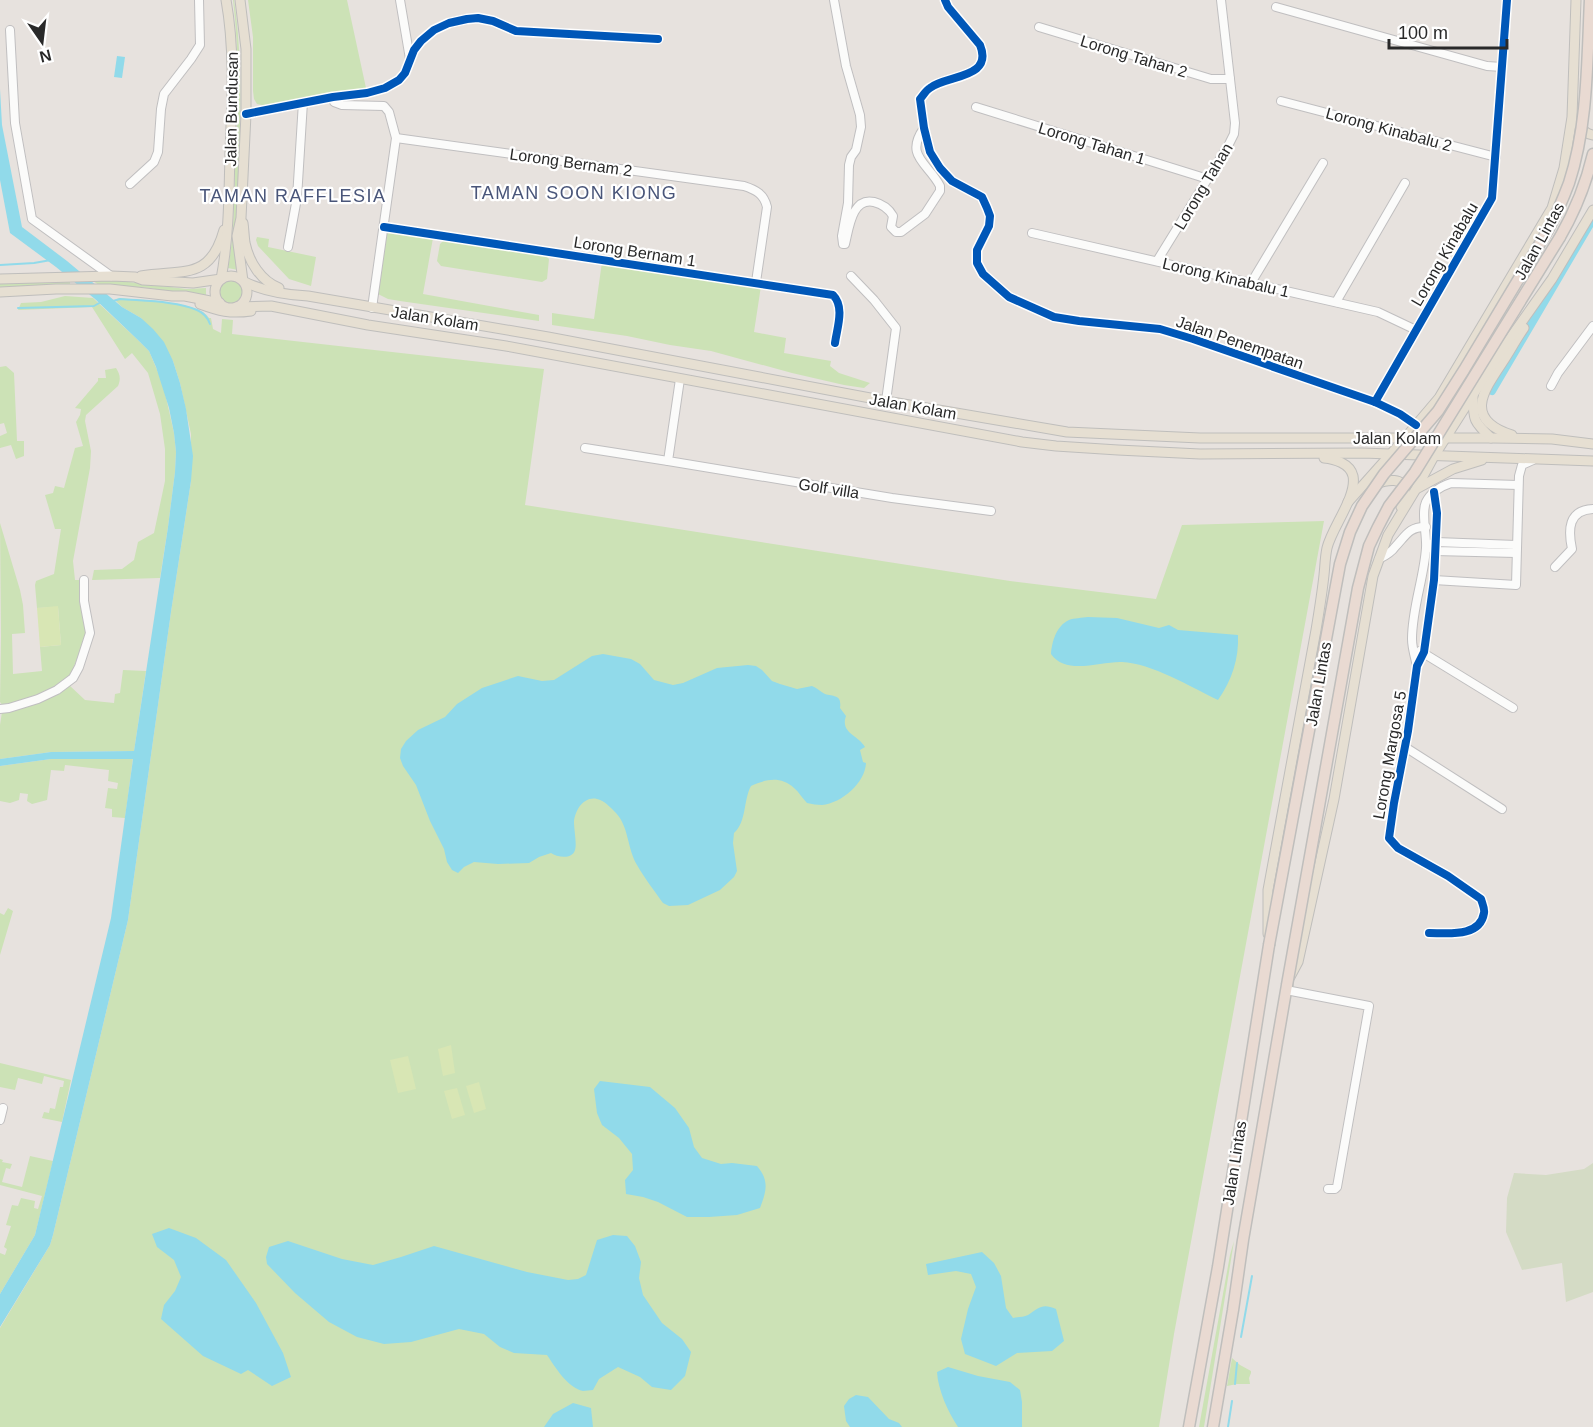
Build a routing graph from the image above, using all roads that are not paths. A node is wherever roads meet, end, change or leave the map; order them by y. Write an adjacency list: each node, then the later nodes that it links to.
1 (199, 0): 32 (street)
2 (226, 0): 34 (main road, Jalan Bundusan)
3 (240, 0): 23 (main road, Jalan Bundusan)
4 (400, 0): 15 (street)
5 (834, 0): 24 (street)
6 (945, 0): 24 (street, Jalan Penempatan)
7 (1221, 0): 17 (street, Lorong Tahan)
8 (1507, 0): 16 (street, Lorong Kinabalu)
9 (1576, 0): 18 (main road, Jalan Lintas)
10 (1590, 0): 107 (highway, Jalan Lintas, bridge)
11 (1276, 8): 16 (street)
12 (1039, 27): 17 (street, Lorong Tahan 2)
13 (10, 30): 40 (street)
14 (658, 39): 15 (street)
15 (410, 60): 19 (street)
16 (1502, 67): 28 (street, Lorong Kinabalu)
17 (1230, 79): 30 (street, Lorong Tahan)
18 (1572, 95): 25 (main road); 67 (main road, Jalan Lintas)
19 (333, 97): 21 (street); 26 (street)
20 (1281, 101): 28 (street, Lorong Kinabalu 2)
21 (303, 102): 23 (street); 38 (street)
22 (976, 107): 30 (street, Lorong Tahan 1)
23 (246, 114): 35 (main road, Jalan Bundusan)
24 (924, 128): 66 (street, Jalan Penempatan)
25 (1593, 135)
26 (396, 138): 36 (street); 47 (street, Lorong Bernam 2)
27 (1593, 154): 108 (highway, Jalan Lintas, bridge)
28 (1496, 158): 58 (street, Lorong Kinabalu)
29 (1323, 163): 48 (street)
30 (1208, 179): 39 (street, Lorong Tahan)
31 (1405, 183): 52 (street)
32 (130, 184)
33 (1593, 210): 45 (main road, Jalan Lintas)
34 (228, 213): 42 (main road); 44 (main road, Jalan Bundusan)
35 (241, 218): 46 (main road, Jalan Bundusan); 51 (main road)
36 (384, 227): 47 (street, Lorong Bernam 1); 55 (street)
37 (1032, 232): 39 (street, Lorong Kinabalu 1)
38 (288, 247)
39 (1157, 261): 48 (street, Lorong Kinabalu 1)
40 (111, 276): 42 (main road); 43 (main road)
41 (851, 276): 65 (street)
42 (135, 277): 44 (main road)
43 (0, 279)
44 (221, 279): 46 (main road); 53 (main road)
45 (1552, 279): 64 (main road, Jalan Lintas); 72 (main road)
46 (243, 281): 51 (main road, Jalan Kolam); 54 (main road)
47 (756, 282): 59 (street, Lorong Bernam 1)
48 (1251, 283): 52 (street, Lorong Kinabalu 1)
49 (0, 292): 50 (main road, Jalan Kolam)
50 (172, 296): 53 (main road, Jalan Kolam); 56 (main road, Jalan Kolam)
51 (308, 296): 55 (main road, Jalan Kolam)
52 (1336, 302): 58 (street, Lorong Kinabalu 1)
53 (220, 303): 54 (main road)
54 (236, 307): 56 (main road, Jalan Kolam)
55 (372, 308): 60 (main road, Jalan Kolam)
56 (283, 309): 61 (main road, Jalan Kolam)
57 (1593, 326): 62 (street)
58 (1416, 330): 66 (street, Lorong Kinabalu)
59 (835, 343)
60 (736, 372): 63 (main road); 65 (main road, Jalan Kolam)
61 (680, 379): 63 (main road, Jalan Kolam); 81 (street)
62 (1551, 386)
63 (746, 390): 75 (main road, Jalan Kolam)
64 (1473, 396): 70 (main road, Jalan Lintas); 71 (main road)
65 (886, 401): 68 (main road, Jalan Kolam)
66 (1375, 402): 67 (street, Jalan Penempatan)
67 (1416, 425): 69 (main road, Jalan Lintas)
68 (1328, 438): 69 (main road, Jalan Kolam); 76 (main road)
69 (1406, 438): 70 (main road, Jalan Kolam); 77 (main road, Jalan Lintas)
70 (1447, 438): 71 (main road, Jalan Kolam); 78 (main road, Jalan Lintas)
71 (1491, 438): 72 (main road, Jalan Kolam)
72 (1524, 439): 73 (main road, Jalan Kolam)
73 (1593, 444)
74 (585, 448): 81 (street, Golf villa)
75 (1304, 454): 76 (main road, Jalan Kolam); 87 (main road)
76 (1352, 454): 77 (main road, Jalan Kolam)
77 (1391, 454): 78 (main road, Jalan Kolam); 85 (main road, Jalan Lintas)
78 (1434, 456): 79 (main road, Jalan Kolam); 84 (main road, Jalan Lintas)
79 (1490, 458): 80 (main road, Jalan Kolam); 84 (main road)
80 (1537, 459): 82 (main road, Jalan Kolam); 83 (street)
81 (668, 461): 89 (street, Golf villa)
82 (1593, 461)
83 (1518, 485): 86 (street); 94 (street)
84 (1416, 489): 90 (main road, Jalan Lintas)
85 (1359, 491): 87 (main road, Jalan Lintas); 90 (main road)
86 (1434, 492): 91 (street, Lorong Margosa 5); 93 (street, Lorong Margosa 5)
87 (1348, 502): 107 (main road)
88 (1593, 510): 96 (street)
89 (991, 511)
90 (1396, 521): 95 (main road, Jalan Lintas)
91 (1426, 527): 92 (street, Lorong Margosa 5); 95 (street)
92 (1426, 545): 93 (street); 99 (street, Lorong Margosa 5)
93 (1435, 547): 94 (street); 98 (street, Lorong Margosa 5)
94 (1516, 549): 98 (street)
95 (1379, 559): 108 (main road, Jalan Lintas)
96 (1555, 567)
97 (84, 580): 102 (street)
98 (1434, 580): 100 (street, Lorong Margosa 5)
99 (1413, 649): 100 (street); 101 (street, Lorong Margosa 5)
100 (1424, 652): 101 (street, Lorong Margosa 5); 103 (street)
101 (1417, 666): 104 (street, Lorong Margosa 5)
102 (0, 708)
103 (1513, 708)
104 (1405, 747): 105 (street); 106 (street, Lorong Margosa 5)
105 (1502, 809)
106 (1430, 933)
107 (1269, 945): 113 (highway, Jalan Lintas)
108 (1286, 987): 111 (street); 112 (highway, Jalan Lintas)
109 (3, 1108): 110 (street)
110 (0, 1120)
111 (1328, 1189)
112 (1243, 1240): 113 (highway); 115 (highway, Jalan Lintas)
113 (1218, 1267): 114 (highway, Jalan Lintas)
114 (1189, 1427)
115 (1213, 1427)

